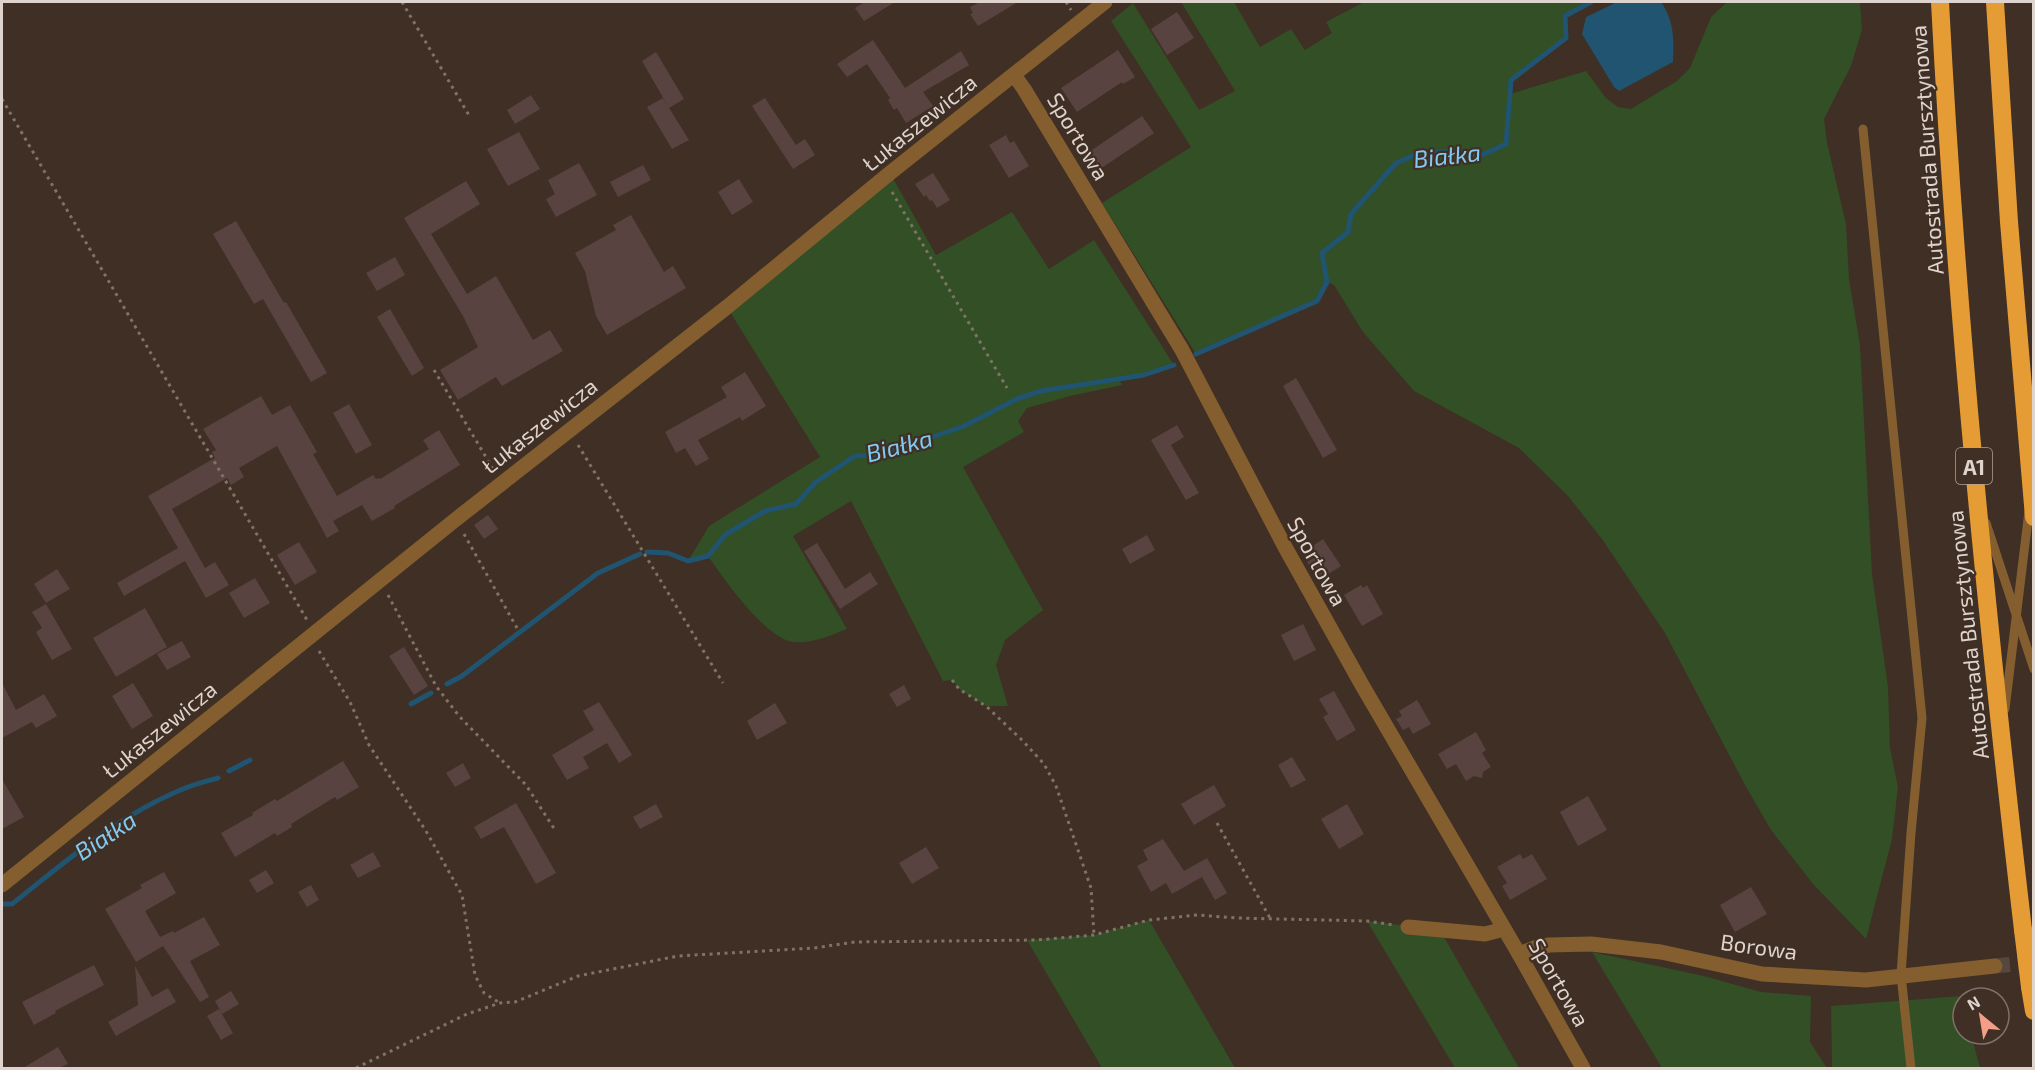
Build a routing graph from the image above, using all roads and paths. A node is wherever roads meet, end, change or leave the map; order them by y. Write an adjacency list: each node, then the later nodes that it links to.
1 (402, 2): 7 (path)
2 (1105, 2): 5 (street, Łukaszewicza)
3 (1940, 2): 15 (highway, Autostrada Bursztynowa / A1)
4 (1995, 2): 14 (highway)
5 (1014, 75): 9 (street, Łukaszewicza); 31 (street, Sportowa)
6 (2, 99): 21 (path)
7 (470, 117)
8 (1863, 129): 35 (lane)
9 (882, 181): 11 (path); 12 (street, Łukaszewicza)
10 (434, 370): 13 (path)
11 (1006, 388)
12 (567, 432): 13 (street, Łukaszewicza); 24 (path)
13 (501, 484): 17 (street, Łukaszewicza)
14 (2031, 491): 16 (highway); 19 (lane)
15 (1977, 496): 19 (lane); 25 (highway, Autostrada Bursztynowa / A1)
16 (2034, 518)
17 (455, 520): 18 (street, Łukaszewicza); 20 (path)
18 (380, 580): 21 (street, Łukaszewicza); 27 (path)
19 (2016, 616): 22 (lane); 25 (lane)
20 (517, 628)
21 (313, 635): 28 (street, Łukaszewicza); 36 (path)
22 (2034, 669)
23 (952, 680): 32 (path)
24 (723, 683)
25 (2002, 740): 37 (highway, Autostrada Bursztynowa / A1, bridge)
26 (1217, 823): 29 (path)
27 (555, 830)
28 (2, 885)
29 (1269, 918): 30 (path); 32 (path)
30 (1408, 927): 31 (street)
31 (1503, 928): 33 (street, Sportowa)
32 (1094, 935): 36 (path)
33 (1519, 954): 35 (street, Borowa); 39 (street, Sportowa)
34 (1995, 966): 35 (street, Borowa)
35 (1901, 975): 40 (lane)
36 (500, 1003): 38 (path)
37 (2034, 1011)
38 (356, 1068)
39 (1583, 1068)
40 (1911, 1068)

